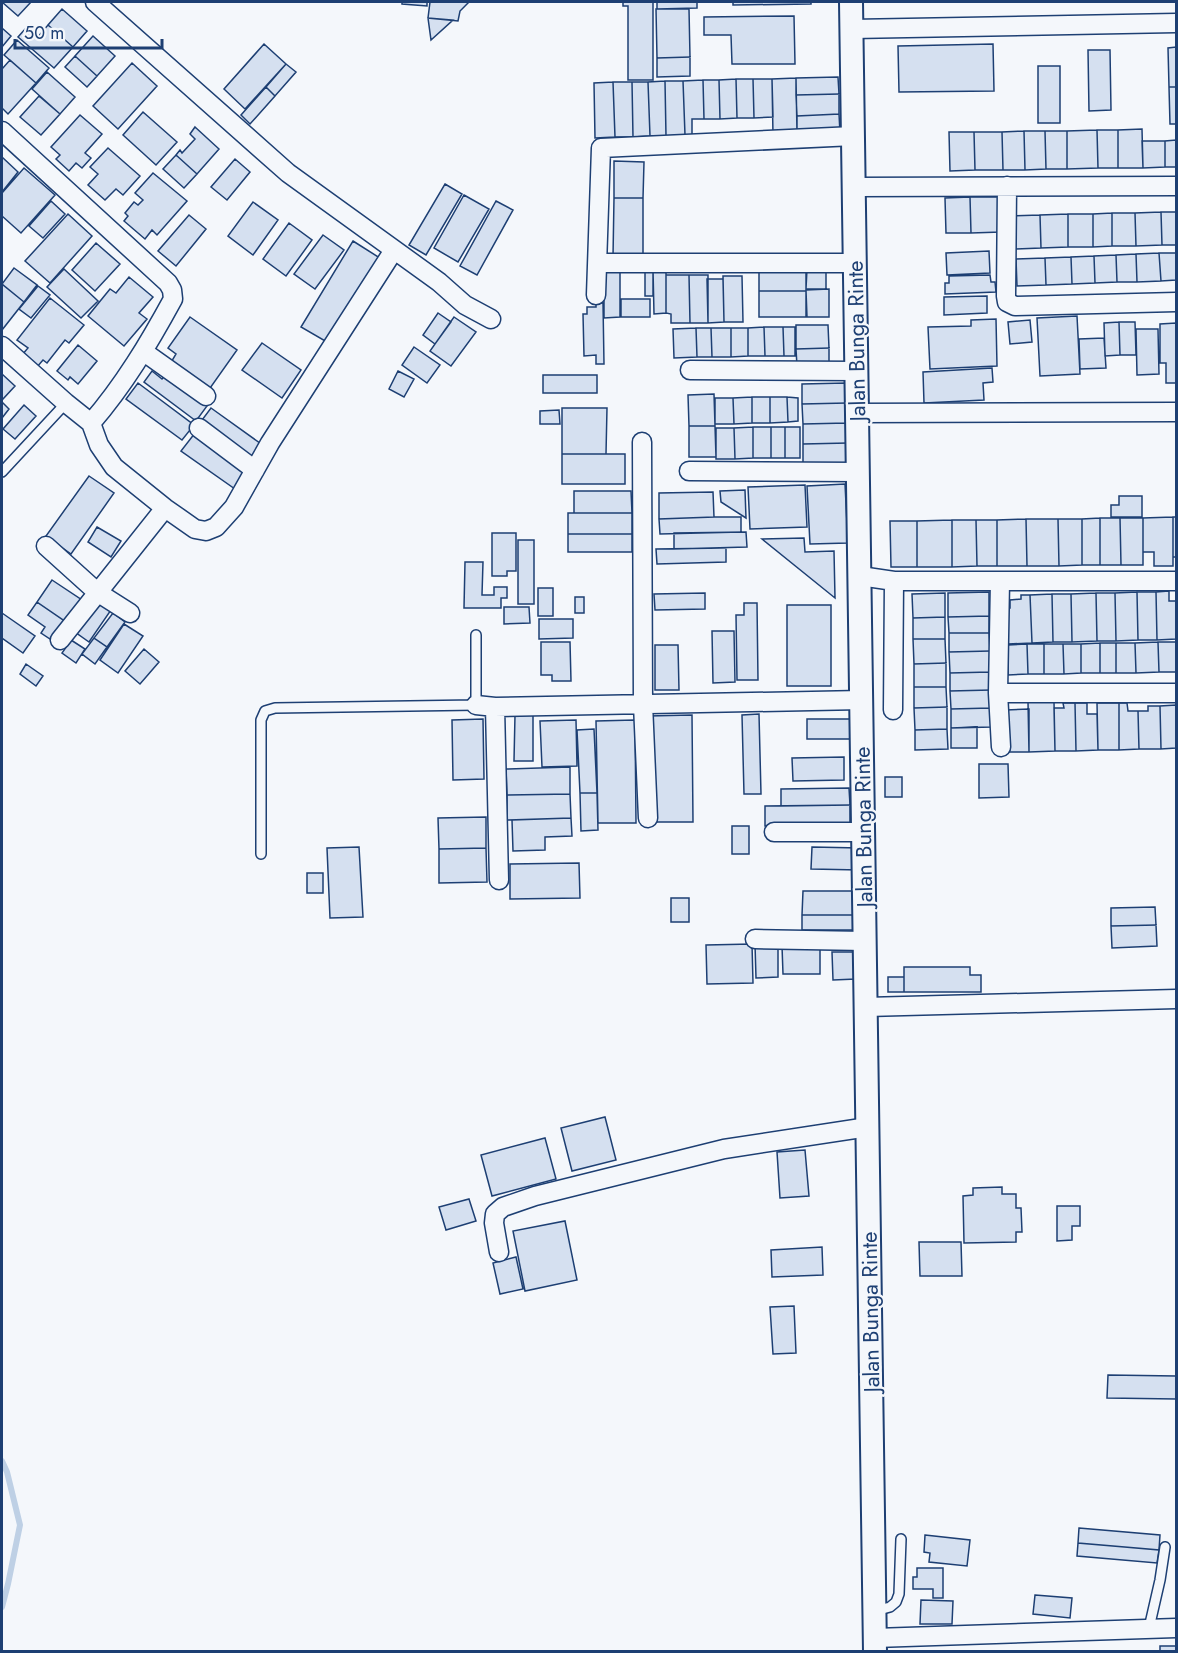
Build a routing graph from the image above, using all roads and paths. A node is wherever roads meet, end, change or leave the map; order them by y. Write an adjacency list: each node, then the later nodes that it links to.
1 (94, 2): 10 (street)
2 (851, 2): 4 (street, Jalan Bunga Rinte)
3 (1176, 23): 4 (street)
4 (852, 29): 6 (street, Jalan Bunga Rinte)
5 (2, 131): 17 (street)
6 (854, 136): 9 (street, Jalan Bunga Rinte); 11 (street)
7 (1007, 186): 8 (street); 9 (street); 14 (street)
8 (1176, 186)
9 (854, 187): 12 (street, Jalan Bunga Rinte)
10 (394, 250): 15 (street); 27 (street)
11 (598, 262): 12 (street); 13 (street)
12 (855, 263): 19 (street, Jalan Bunga Rinte)
13 (596, 295)
14 (1176, 302)
15 (491, 319)
16 (2, 346): 21 (street)
17 (144, 352): 20 (street); 24 (street)
18 (690, 370): 19 (street)
19 (857, 371): 22 (street, Jalan Bunga Rinte)
20 (206, 396)
21 (66, 403): 24 (street); 29 (lane)
22 (857, 412): 23 (street); 30 (street, Jalan Bunga Rinte)
23 (1176, 412)
24 (91, 423): 31 (street)
25 (199, 428): 27 (street)
26 (642, 442): 44 (street)
27 (255, 470): 31 (street)
28 (689, 471): 30 (street)
29 (2, 472)
30 (858, 472): 33 (street, Jalan Bunga Rinte)
31 (165, 508): 37 (street)
32 (46, 546): 37 (street)
33 (860, 576): 34 (street); 43 (street, Jalan Bunga Rinte)
34 (894, 581): 35 (street); 47 (street)
35 (1000, 581): 36 (street); 41 (street)
36 (1176, 581)
37 (97, 592): 38 (street); 40 (street)
38 (130, 613)
39 (476, 635): 45 (lane)
40 (60, 640)
41 (998, 693): 42 (street); 48 (street)
42 (1176, 693)
43 (861, 700): 44 (street); 51 (street, Jalan Bunga Rinte)
44 (643, 704): 46 (street); 49 (street)
45 (476, 705): 46 (street); 52 (lane)
46 (495, 707): 53 (street)
47 (893, 710)
48 (1001, 747)
49 (648, 818)
50 (774, 832): 51 (street)
51 (864, 832): 55 (street, Jalan Bunga Rinte)
52 (261, 854)
53 (499, 880)
54 (755, 939): 55 (street)
55 (865, 941): 57 (street, Jalan Bunga Rinte)
56 (1176, 999): 57 (street)
57 (866, 1006): 58 (street, Jalan Bunga Rinte)
58 (868, 1127): 59 (street); 62 (street, Jalan Bunga Rinte)
59 (498, 1252)
60 (901, 1539): 62 (lane)
61 (1165, 1547): 63 (lane)
62 (875, 1611): 65 (street, Jalan Bunga Rinte)
63 (1149, 1628): 64 (street); 65 (street)
64 (1176, 1628)
65 (873, 1648)

